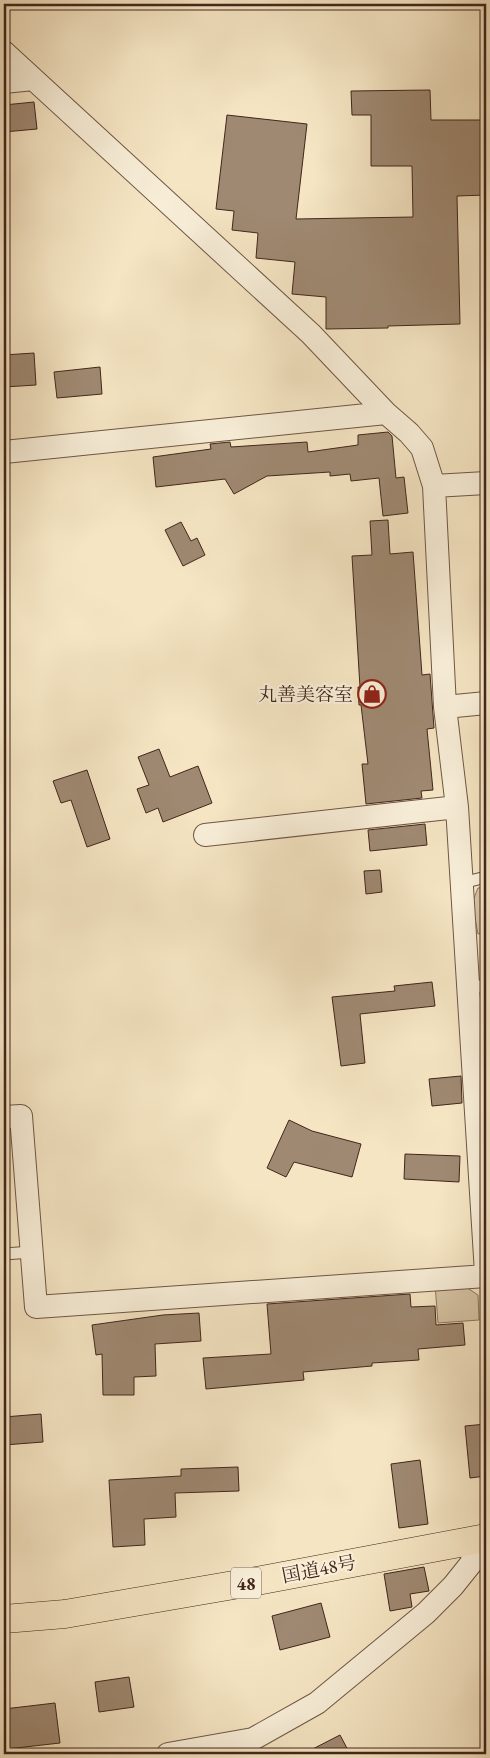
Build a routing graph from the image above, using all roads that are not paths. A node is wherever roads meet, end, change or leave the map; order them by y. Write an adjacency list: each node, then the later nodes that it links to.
1 (4, 52): 2 (street)
2 (33, 79): 3 (street); 4 (street)
3 (4, 82)
4 (386, 413): 5 (street); 7 (street)
5 (4, 452)
6 (486, 483): 7 (street)
7 (434, 486): 9 (street)
8 (486, 703): 9 (street)
9 (445, 707): 10 (street)
10 (457, 807): 11 (street); 13 (street)
11 (205, 835)
12 (486, 877): 13 (lane)
13 (462, 883): 14 (street)
14 (477, 986): 18 (street)
15 (4, 1117): 16 (street)
16 (32, 1252): 17 (lane); 18 (street)
17 (4, 1254)
18 (486, 1274)
19 (478, 1540): 20 (highway, 国道48号 / 48); 21 (street)
20 (4, 1619)
21 (168, 1754)

